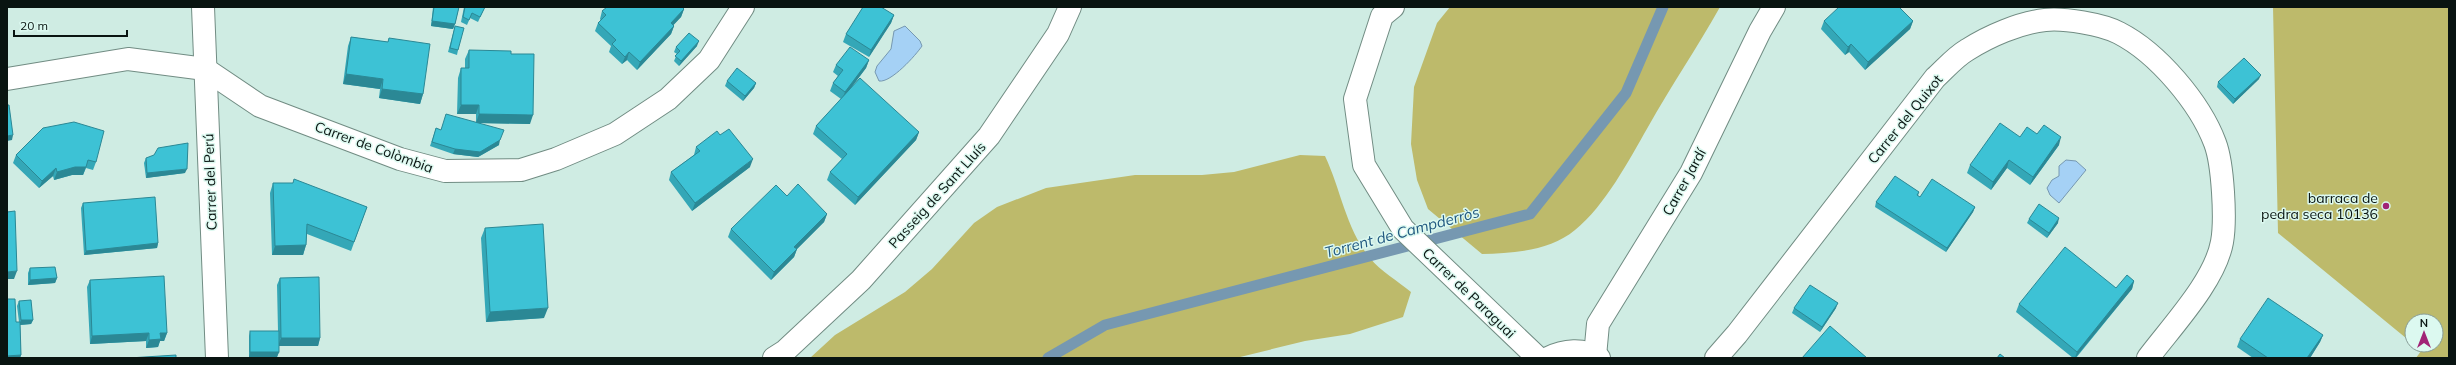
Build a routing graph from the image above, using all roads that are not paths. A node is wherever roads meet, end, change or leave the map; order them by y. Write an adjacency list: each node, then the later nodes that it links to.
1 (203, 7): 6 (street, Carrer del Perú)
2 (742, 7): 6 (street, Carrer de Colòmbia)
3 (1070, 7): 10 (street, Passeig de Sant Lluís)
4 (1393, 7): 11 (street, Carrer de Paraguai)
5 (1774, 7): 8 (street, Carrer Jardí)
6 (205, 69): 7 (street, Carrer de Colòmbia); 9 (street, Carrer del Perú)
7 (7, 79)
8 (1597, 357): 12 (street)
9 (217, 358)
10 (774, 358)
11 (1538, 358)
12 (1548, 358)
13 (1716, 358): 14 (street, Carrer del Quixot)
14 (2148, 358)

